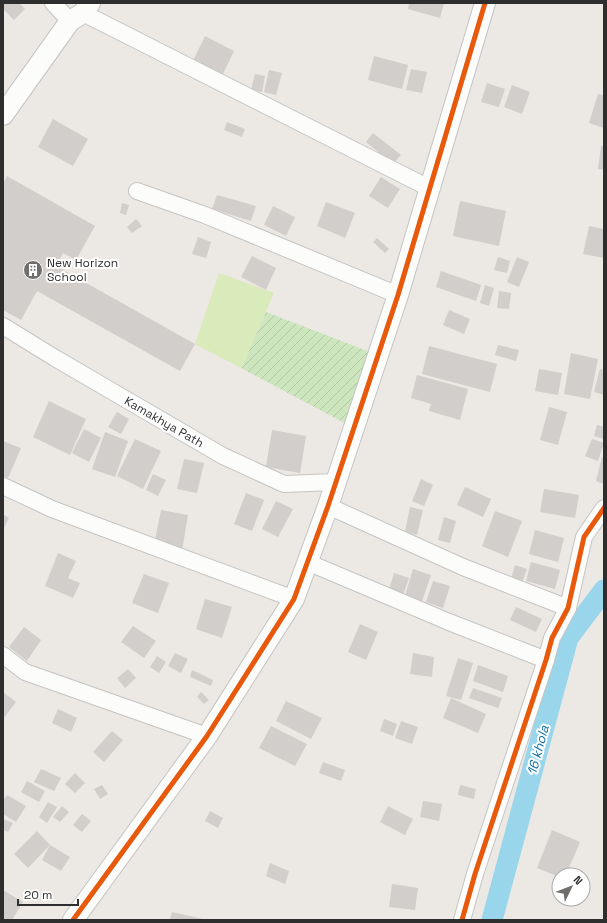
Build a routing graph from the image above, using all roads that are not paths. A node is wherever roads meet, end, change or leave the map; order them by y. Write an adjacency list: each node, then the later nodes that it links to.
1 (54, 3): 3 (street)
2 (485, 3): 5 (street)
3 (81, 13): 4 (street); 5 (street)
4 (3, 115)
5 (431, 189): 7 (street)
6 (137, 190): 7 (street)
7 (398, 295): 9 (street)
8 (3, 326): 9 (street, Kamakhya Path)
9 (336, 482): 11 (street)
10 (3, 486): 14 (street)
11 (328, 506): 13 (street); 15 (street)
12 (604, 508): 15 (street)
13 (307, 562): 14 (street); 17 (street)
14 (294, 599): 18 (street)
15 (568, 608): 17 (street)
16 (3, 655): 18 (street)
17 (546, 660): 20 (street)
18 (207, 736): 19 (street)
19 (73, 920)
20 (462, 920)

